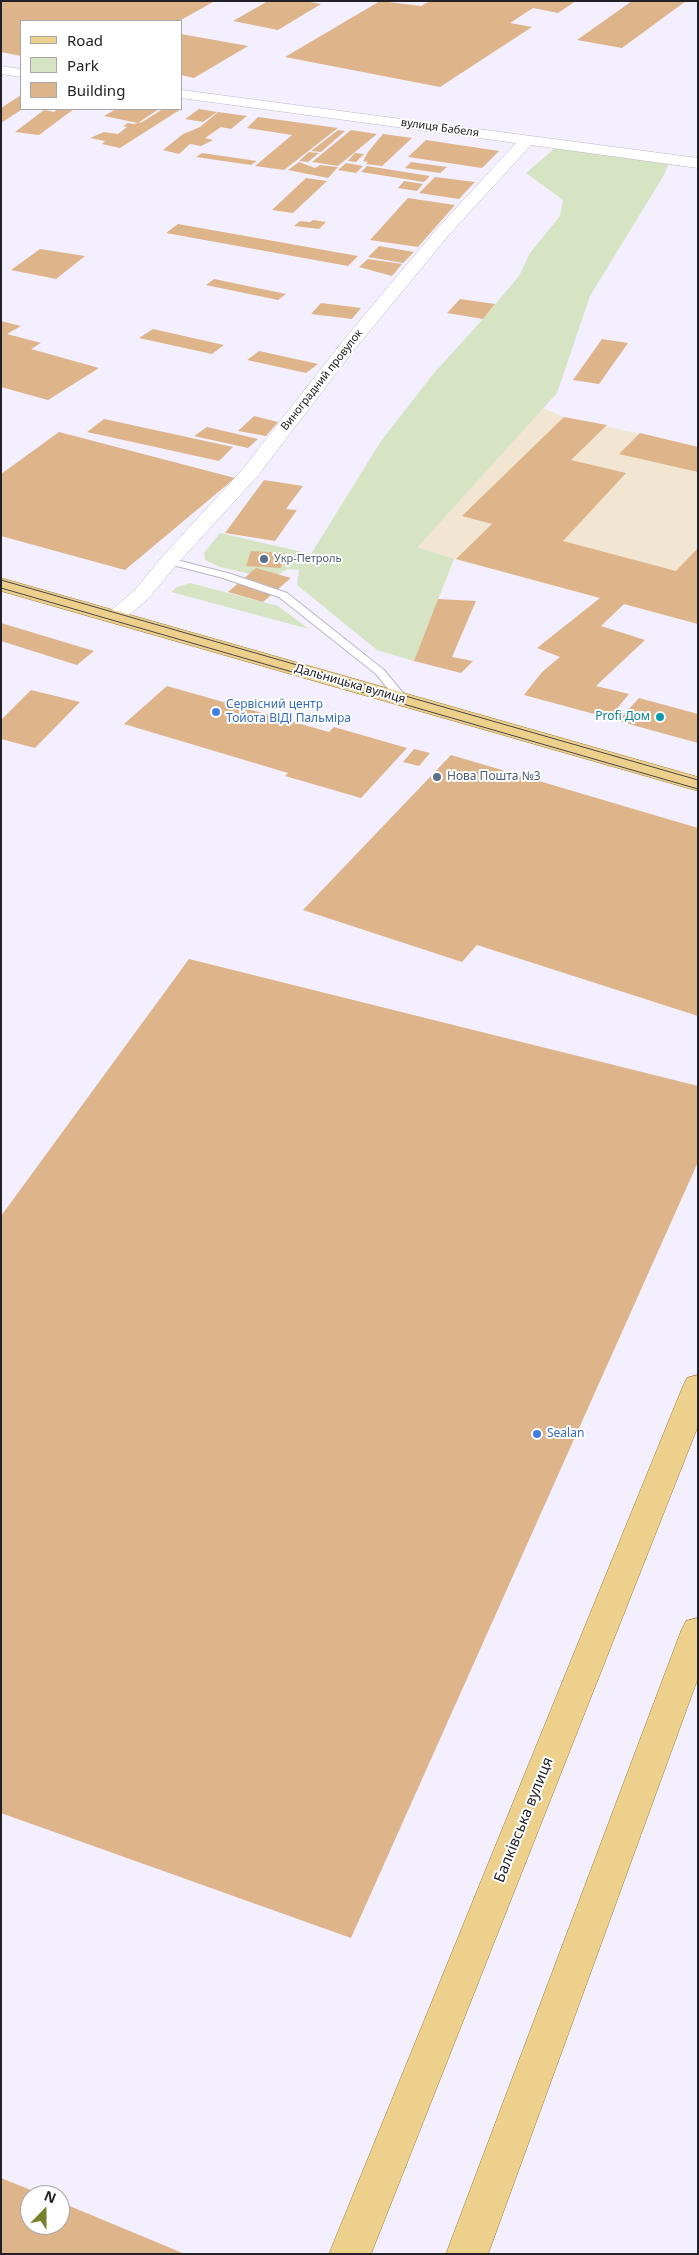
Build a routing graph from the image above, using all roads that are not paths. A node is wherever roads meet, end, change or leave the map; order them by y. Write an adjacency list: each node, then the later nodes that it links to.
1 (1, 70): 2 (street)
2 (20, 72)
3 (182, 94): 4 (street, вулиця Бабеля)
4 (526, 140): 5 (street, вулиця Бабеля); 6 (street, Виноградний провулок)
5 (698, 163)
6 (169, 561): 8 (street, Виноградний провулок); 9 (lane)
7 (1, 584): 8 (main road, Дальницька вулиця)
8 (115, 617): 9 (main road, Дальницька вулиця)
9 (402, 699): 10 (main road, Дальницька вулиця)
10 (698, 784)
11 (698, 1386): 13 (main road, Балківська вулиця)
12 (698, 1631): 14 (main road)
13 (350, 2254)
14 (467, 2254)

